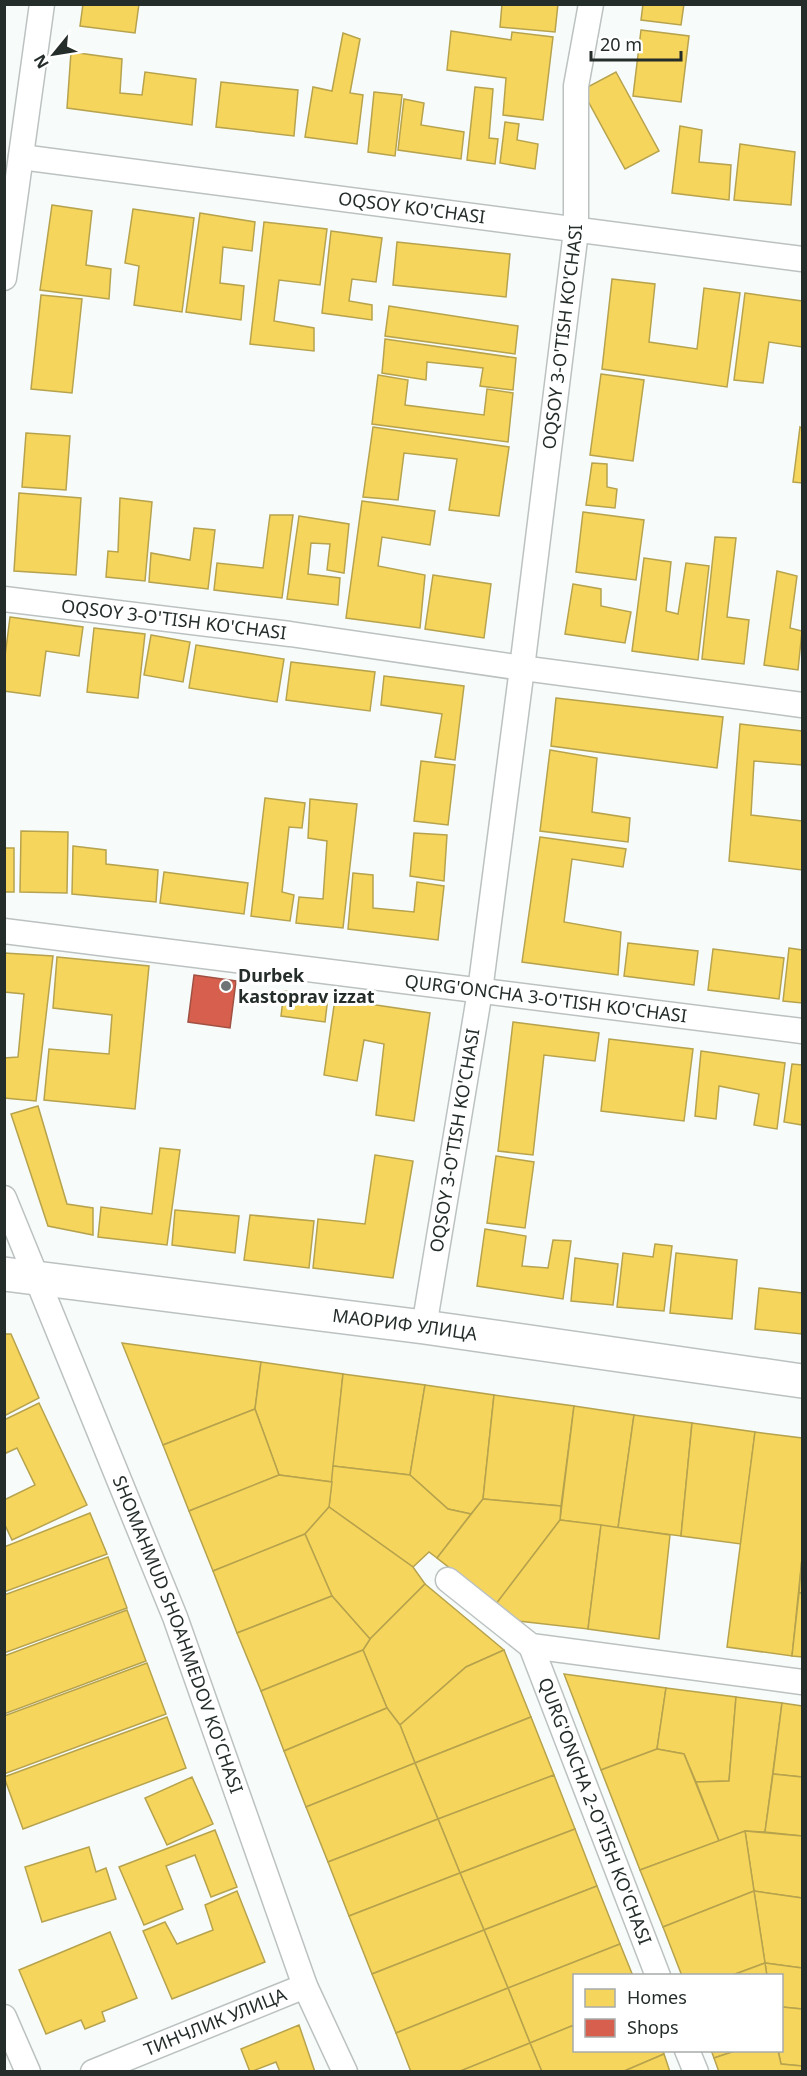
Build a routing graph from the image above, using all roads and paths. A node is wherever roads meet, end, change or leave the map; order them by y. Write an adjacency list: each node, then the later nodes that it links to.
1 (42, 4): 3 (street)
2 (591, 4): 4 (street, OQSOY 3-O'TISH KO'CHASI)
3 (21, 157): 4 (street, OQSOY KO'CHASI); 6 (street)
4 (576, 231): 5 (street, OQSOY KO'CHASI); 8 (street, OQSOY 3-O'TISH KO'CHASI)
5 (802, 260)
6 (4, 278)
7 (4, 599): 8 (street, OQSOY 3-O'TISH KO'CHASI)
8 (522, 668): 9 (street, OQSOY 3-O'TISH KO'CHASI); 11 (street, OQSOY 3-O'TISH KO'CHASI)
9 (802, 705)
10 (4, 931): 11 (street, QURG'ONCHA 3-O'TISH KO'CHASI)
11 (480, 991): 12 (street, QURG'ONCHA 3-O'TISH KO'CHASI); 16 (street, OQSOY 3-O'TISH KO'CHASI)
12 (802, 1031)
13 (4, 1198): 15 (street, SHOMAHMUD SHOAHMEDOV KO'CHASI)
14 (4, 1274): 15 (street, МАОРИФ УЛИЦА)
15 (36, 1277): 16 (street, МАОРИФ УЛИЦА); 22 (street, SHOMAHMUD SHOAHMEDOV KO'CHASI)
16 (424, 1328): 17 (street, МАОРИФ УЛИЦА)
17 (802, 1381)
18 (448, 1580): 19 (street)
19 (531, 1646): 20 (street); 21 (street, QURG'ONCHA 2-O'TISH KO'CHASI)
20 (802, 1682)
21 (657, 1974)
22 (304, 1986): 26 (street, ТИНЧЛИК УЛИЦА); 27 (street, SHOMAHMUD SHOAHMEDOV KO'CHASI)
23 (4, 2017): 25 (street)
24 (688, 2052): 28 (street)
25 (28, 2072)
26 (93, 2072)
27 (345, 2072)
28 (696, 2072)

